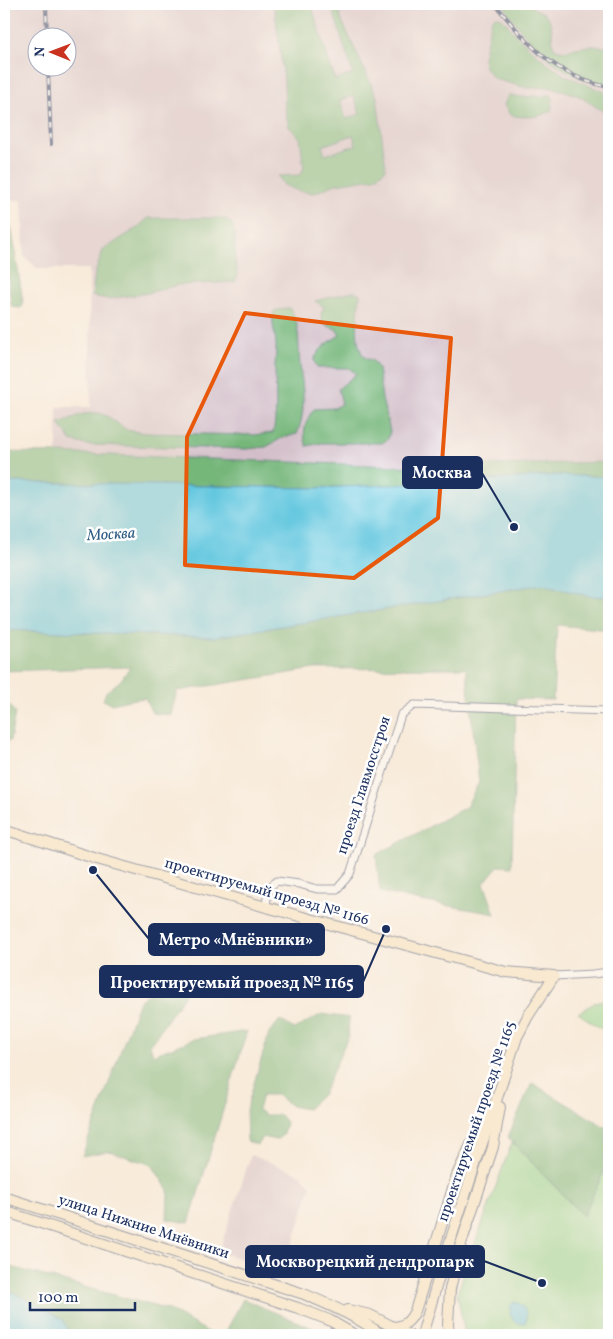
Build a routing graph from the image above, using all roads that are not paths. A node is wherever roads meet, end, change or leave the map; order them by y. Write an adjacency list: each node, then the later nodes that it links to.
1 (609, 711): 3 (street, проезд Главмосстроя)
2 (4, 829): 3 (street, проектируемый проезд № 1166)
3 (266, 907): 5 (street, проектируемый проезд № 1166)
4 (609, 972): 5 (street)
5 (554, 976): 6 (street, проектируемый проезд № 1165)
6 (505, 1074): 12 (street); 16 (street, проектируемый проезд № 1165); 17 (street)
7 (4, 1197): 9 (street, улица Нижние Мнёвники)
8 (4, 1211): 10 (street, улица Нижние Мнёвники)
9 (77, 1221): 10 (street); 11 (street, улица Нижние Мнёвники)
10 (73, 1234): 13 (street, улица Нижние Мнёвники)
11 (334, 1306): 12 (street); 14 (street, улица Нижние Мнёвники)
12 (393, 1326): 15 (street)
13 (355, 1335)
14 (382, 1335)
15 (409, 1335)
16 (422, 1335)
17 (449, 1335)

